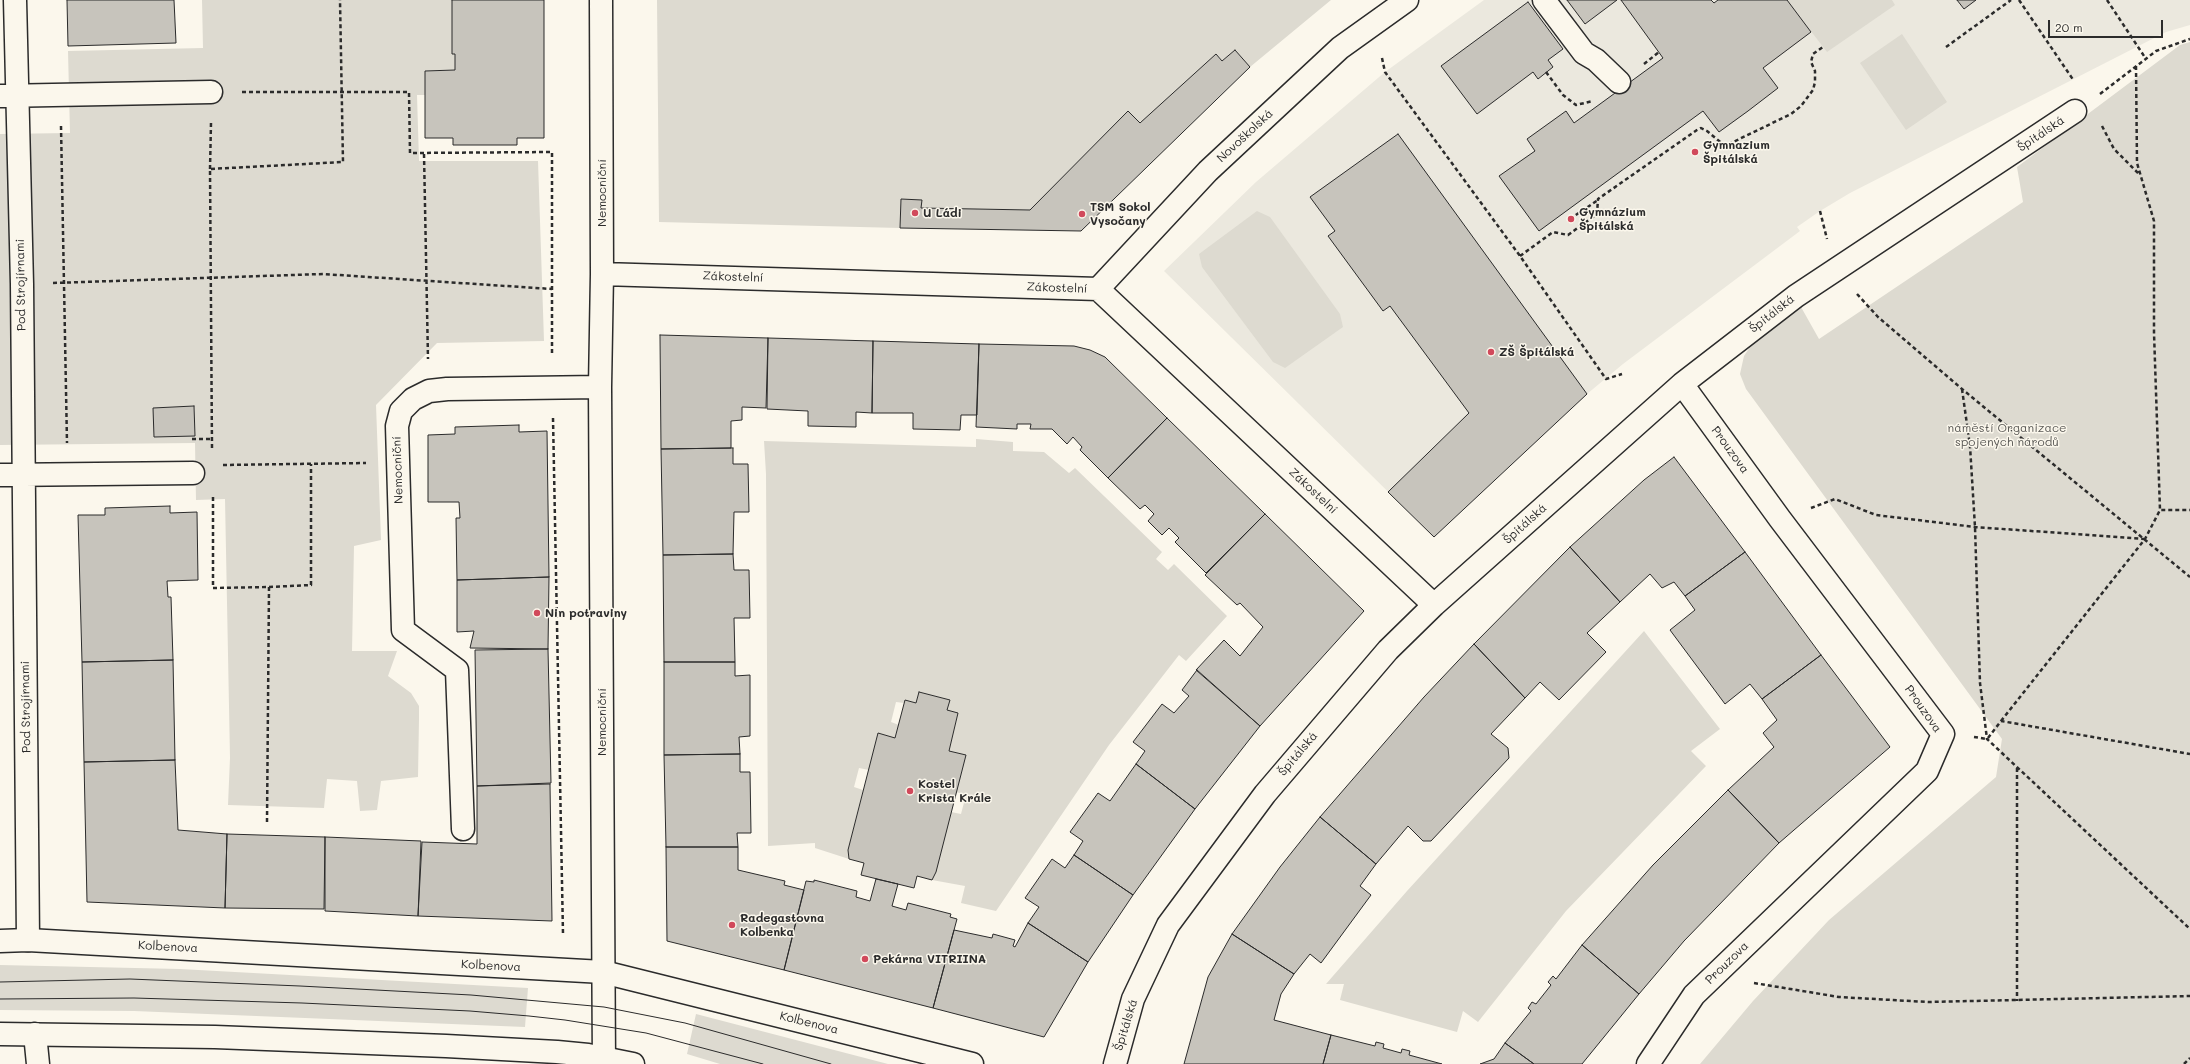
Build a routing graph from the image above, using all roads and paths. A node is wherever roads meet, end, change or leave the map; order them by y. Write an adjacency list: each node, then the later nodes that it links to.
1 (15, 0): 19 (street, Pod Strojírnami)
2 (340, 0): 24 (path)
3 (601, 0): 29 (street, Nemocniční)
4 (1407, 0): 9 (street, Novoškolská)
5 (1544, 0): 15 (street)
6 (2011, 0): 12 (path)
7 (2019, 0): 16 (path)
8 (2107, 0): 13 (path)
9 (1375, 24): 28 (path); 35 (street, Novoškolská)
10 (2190, 40): 13 (path)
11 (1823, 47): 26 (path)
12 (1946, 47)
13 (2146, 59): 14 (path)
14 (2136, 66): 20 (path); 25 (path)
15 (1619, 82)
16 (2076, 83)
17 (211, 92): 18 (street); 24 (path)
18 (60, 94): 19 (street); 32 (path)
19 (9, 95): 33 (street, Pod Strojírnami)
20 (2095, 97)
21 (2075, 111): 38 (street, Špitálská)
22 (2100, 122): 25 (path)
23 (424, 154): 31 (path)
24 (210, 169): 30 (path)
25 (2141, 177): 51 (path)
26 (1598, 199): 27 (path); 28 (path)
27 (1570, 219)
28 (1520, 256): 37 (path)
29 (602, 274): 35 (street, Zákostelní); 39 (street, Nemocniční)
30 (211, 278): 31 (path); 32 (path); 42 (path)
31 (426, 281): 34 (path); 41 (path)
32 (65, 283): 33 (path); 46 (path)
33 (22, 284): 48 (street, Pod Strojírnami)
34 (552, 289)
35 (1098, 289): 58 (street, Zákostelní)
36 (1870, 308): 40 (path)
37 (1622, 374)
38 (1682, 384): 53 (street, Prouzova); 58 (street, Špitálská)
39 (600, 387): 41 (street, Nemocniční); 68 (street, Nemocniční)
40 (1962, 389): 54 (path); 55 (path)
41 (429, 391): 43 (street, Nemocniční)
42 (212, 452)
43 (398, 462): 44 (path); 64 (street, Nemocniční)
44 (311, 464): 45 (path); 57 (path)
45 (220, 465)
46 (68, 473): 47 (street); 48 (street)
47 (193, 473)
48 (24, 474): 49 (street); 66 (street, Pod Strojírnami)
49 (0, 475)
50 (213, 496): 57 (path)
51 (2160, 510): 52 (path); 55 (path)
52 (2190, 510)
53 (1780, 519): 54 (path); 80 (street, Prouzova)
54 (1975, 527): 55 (path); 60 (path)
55 (2145, 539): 56 (path); 59 (path)
56 (2190, 578)
57 (269, 587): 63 (path)
58 (1434, 606): 79 (street, Špitálská)
59 (2001, 721): 60 (path); 61 (path)
60 (1987, 738): 62 (path)
61 (2190, 754)
62 (2017, 768): 65 (path); 71 (path)
63 (267, 822)
64 (463, 829)
65 (2190, 929)
66 (28, 940): 67 (street, Kolbenova); 68 (street, Kolbenova)
67 (0, 941)
68 (603, 972): 75 (street, Nemocniční); 78 (street, Kolbenova)
69 (1754, 983): 71 (path)
70 (2190, 996): 71 (path)
71 (2017, 1001)
72 (0, 1034): 73 (street)
73 (35, 1034): 75 (street); 76 (street)
74 (2190, 1058): 81 (path)
75 (604, 1061): 77 (street)
76 (38, 1064)
77 (633, 1064)
78 (972, 1064)
79 (1114, 1064)
80 (1648, 1064)
81 (2184, 1064)

